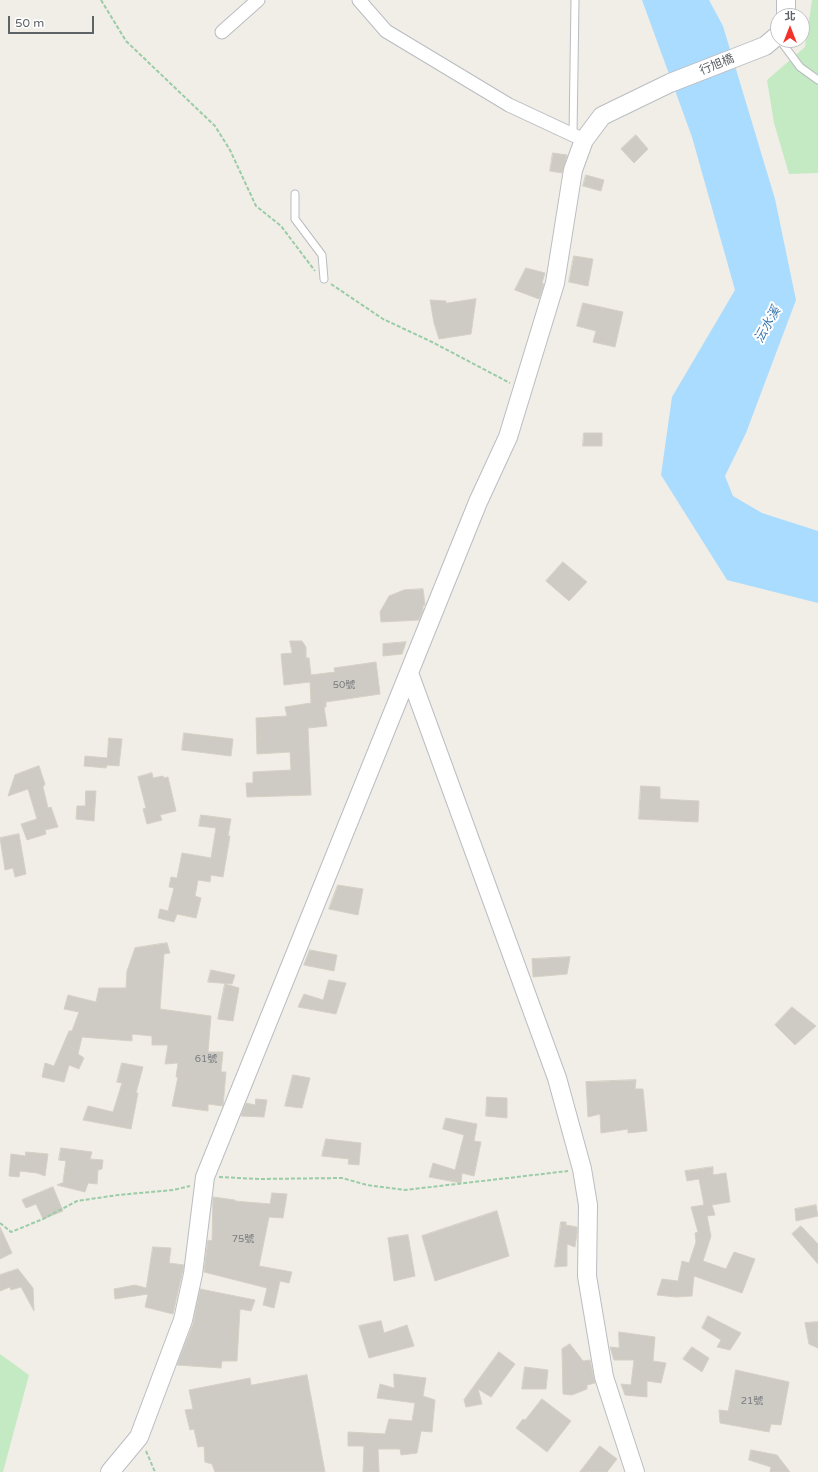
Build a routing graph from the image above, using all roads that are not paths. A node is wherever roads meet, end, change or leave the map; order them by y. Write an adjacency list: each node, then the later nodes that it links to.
1 (258, 0): 4 (street)
2 (359, 0): 8 (street)
3 (575, 0): 8 (lane)
4 (222, 32)
5 (770, 41): 8 (street, 行旭橋)
6 (784, 48): 7 (lane)
7 (818, 80)
8 (579, 137): 11 (street, 行旭橋)
9 (295, 194): 10 (lane)
10 (324, 279)
11 (409, 673): 12 (street, 行旭橋); 13 (street)
12 (110, 1472)
13 (634, 1472)

